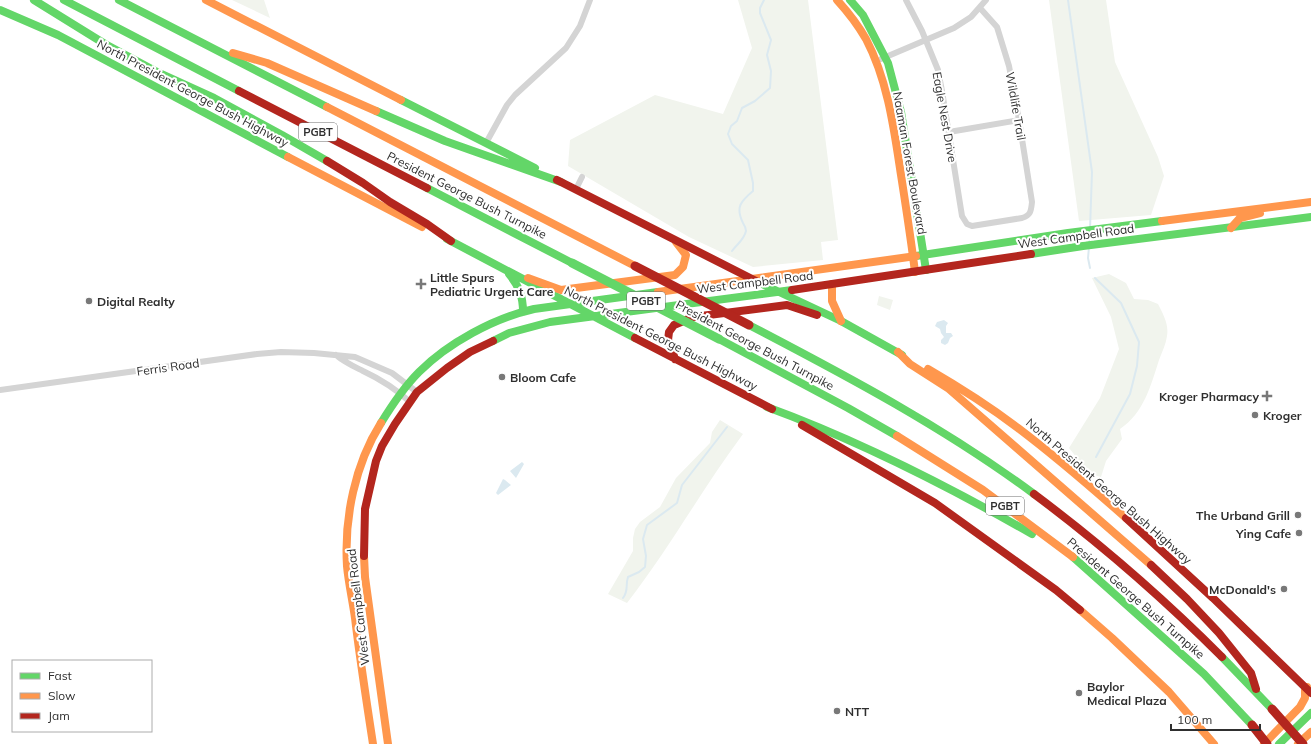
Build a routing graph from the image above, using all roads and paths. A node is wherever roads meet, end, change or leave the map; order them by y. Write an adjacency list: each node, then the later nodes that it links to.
1 (34, 0): 30 (main road)
2 (64, 0): 52 (main road, President George Bush Turnpike / PGBT, bridge)
3 (119, 0): 13 (main road, President George Bush Turnpike / PGBT)
4 (206, 0): 19 (main road, North President George Bush Highway)
5 (590, 0): 19 (street)
6 (837, 0): 15 (main road, Naaman Forest Boulevard)
7 (850, 0): 14 (main road, Naaman Forest Boulevard)
8 (906, 0): 12 (street, Eagle Nest Drive)
9 (986, 0): 10 (street)
10 (980, 8): 12 (street); 16 (street, Wildlife Trail)
11 (0, 10): 30 (main road, North President George Bush Highway)
12 (926, 39): 14 (street); 18 (street, Eagle Nest Drive)
13 (208, 46): 22 (main road); 54 (main road, President George Bush Turnpike / PGBT, bridge)
14 (886, 57): 15 (street); 20 (main road, Naaman Forest Boulevard)
15 (877, 61): 17 (main road, Naaman Forest Boulevard)
16 (1019, 120): 18 (street); 26 (street, Wildlife Trail)
17 (895, 131): 20 (main road); 32 (main road, Naaman Forest Boulevard)
18 (949, 132): 26 (street, Eagle Nest Drive)
19 (486, 143): 22 (main road, North President George Bush Highway)
20 (907, 153): 31 (main road, Naaman Forest Boulevard)
21 (582, 177): 23 (street)
22 (561, 182): 23 (main road, North President George Bush Highway)
23 (576, 189): 29 (main road, North President George Bush Highway)
24 (1311, 202): 25 (main road, West Campbell Road)
25 (1295, 204): 28 (main road); 31 (main road, West Campbell Road)
26 (962, 216)
27 (1311, 217): 28 (main road, West Campbell Road)
28 (1231, 228): 34 (main road, West Campbell Road)
29 (672, 238): 33 (main road); 36 (main road, North President George Bush Highway)
30 (451, 241): 33 (main road, North President George Bush Highway)
31 (924, 255): 32 (main road, West Campbell Road); 34 (main road, Naaman Forest Boulevard)
32 (914, 256): 35 (main road, Naaman Forest Boulevard); 36 (main road, West Campbell Road)
33 (506, 270): 39 (main road, North President George Bush Highway); 40 (main road)
34 (926, 270): 35 (main road, West Campbell Road)
35 (915, 272): 37 (main road, West Campbell Road)
36 (751, 279): 38 (main road, North President George Bush Highway); 39 (main road, West Campbell Road)
37 (832, 284): 38 (main road, West Campbell Road); 42 (main road)
38 (779, 292): 41 (main road, West Campbell Road); 42 (main road, North President George Bush Highway)
39 (568, 304): 40 (main road, West Campbell Road); 41 (main road, North President George Bush Highway)
40 (523, 312): 46 (main road, West Campbell Road)
41 (592, 316): 45 (main road, North President George Bush Highway); 49 (main road, West Campbell Road)
42 (841, 321): 43 (main road, North President George Bush Highway); 45 (main road)
43 (898, 352): 53 (main road, North President George Bush Highway); 54 (main road)
44 (336, 355): 46 (street, Ferris Road); 47 (street, Ferris Road); 48 (street, Ferris Road)
45 (675, 359): 51 (main road, North President George Bush Highway)
46 (407, 383): 48 (main road, West Campbell Road); 49 (street, Ferris Road)
47 (0, 390)
48 (400, 392): 50 (street, Ferris Road); 57 (main road, West Campbell Road)
49 (417, 392): 50 (main road, West Campbell Road)
50 (410, 402): 58 (main road, West Campbell Road)
51 (767, 407): 52 (main road); 59 (main road, North President George Bush Highway)
52 (1079, 561): 60 (main road, President George Bush Turnpike / PGBT, bridge)
53 (1309, 689): 60 (main road)
54 (1256, 692): 63 (main road, President George Bush Turnpike / PGBT, bridge)
55 (1311, 713): 61 (main road)
56 (1311, 732): 62 (main road)
57 (373, 744)
58 (388, 744)
59 (1214, 744)
60 (1266, 744)
61 (1279, 744)
62 (1298, 744)
63 (1303, 744)

